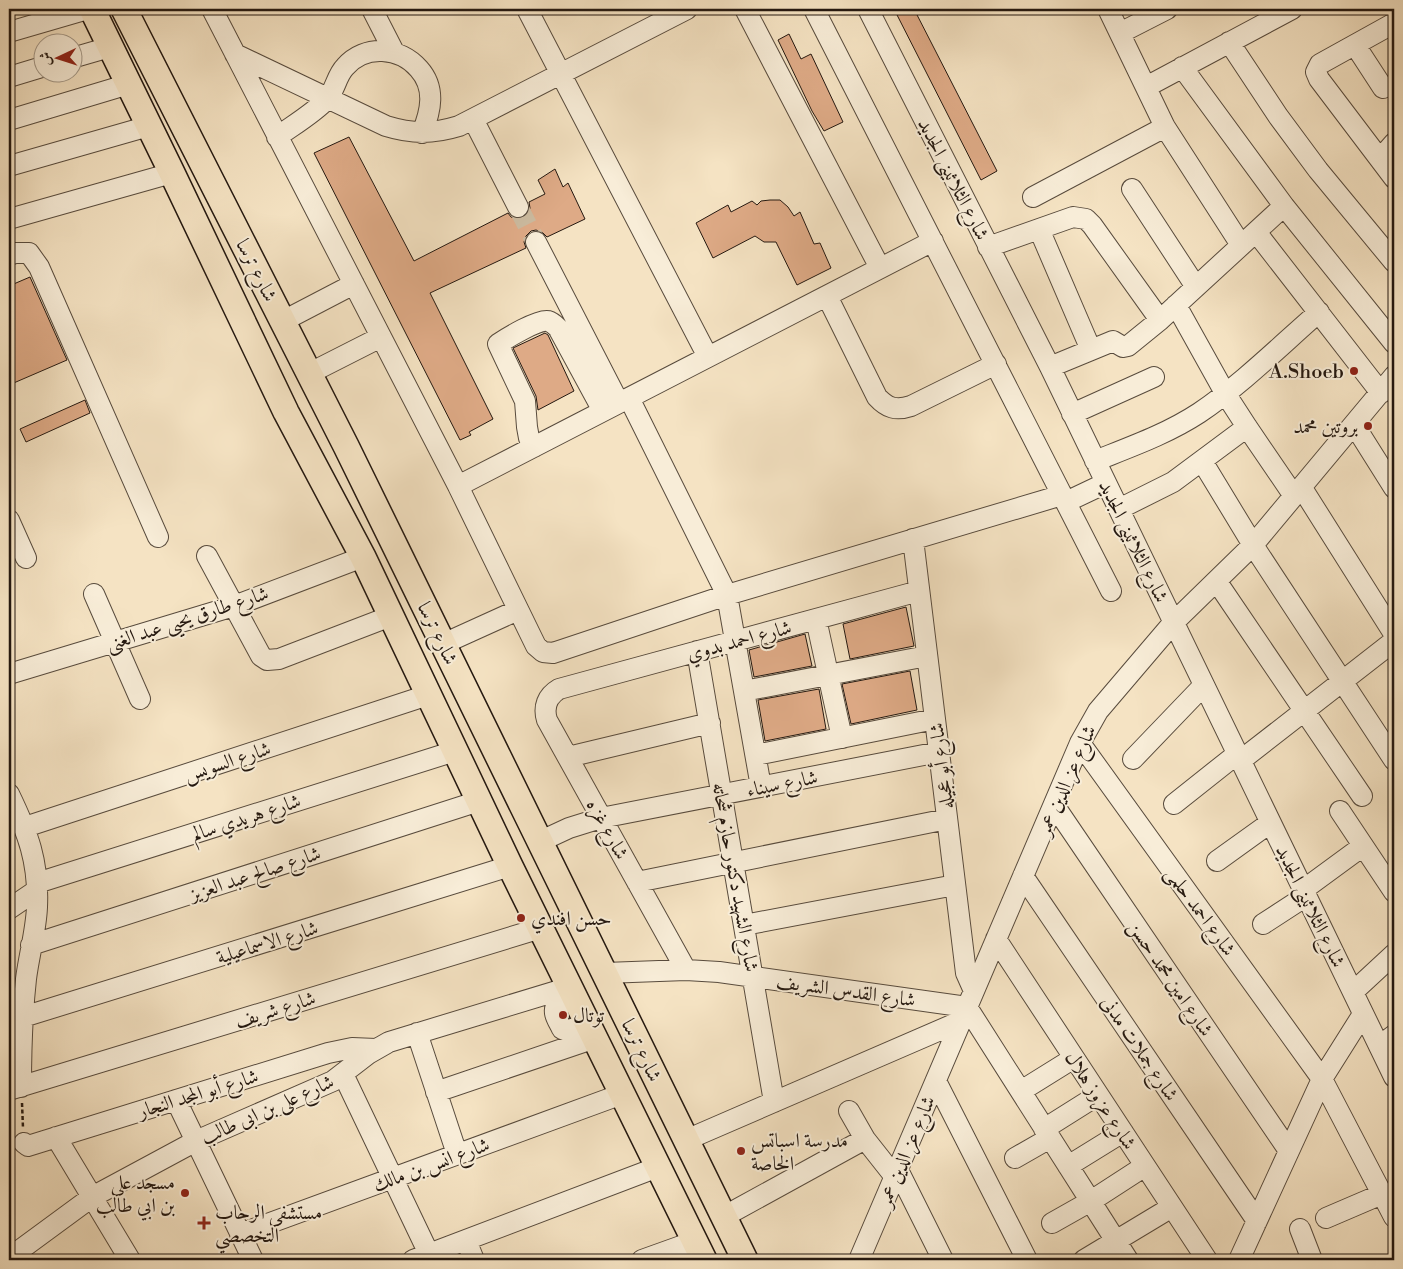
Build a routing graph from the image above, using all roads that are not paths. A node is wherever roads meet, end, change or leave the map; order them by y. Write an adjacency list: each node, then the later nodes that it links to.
1 (88, 9): 15 (street)
2 (92, 9): 19 (main road, شارع ترسا)
3 (124, 9): 62 (main road, شارع ترسا)
4 (212, 9): 21 (street)
5 (372, 9): 20 (street)
6 (527, 9): 25 (street)
7 (687, 9): 25 (street)
8 (745, 9): 55 (street)
9 (814, 9): 49 (street)
10 (868, 9): 52 (street, شارع الثلاثينى الجديد)
11 (1108, 9): 16 (street)
12 (1167, 9): 16 (street)
13 (1292, 9): 17 (street)
14 (1394, 22): 18 (street)
15 (9, 32)
16 (1120, 33): 28 (street)
17 (1229, 42): 23 (street); 54 (street)
18 (1355, 45): 29 (street); 38 (street)
19 (110, 46): 22 (street); 27 (main road, شارع ترسا)
20 (394, 52): 30 (street); 35 (street)
21 (235, 54): 30 (street); 36 (street)
22 (82, 55)
23 (1182, 67): 28 (street); 44 (street)
24 (32, 70): 26 (street)
25 (561, 74): 31 (street); 66 (street)
26 (9, 77)
27 (129, 84): 32 (street); 33 (main road, شارع ترسا)
28 (1146, 87): 34 (street)
29 (1383, 88)
30 (328, 100): 35 (street); 36 (street)
31 (473, 119): 35 (street); 45 (street)
32 (9, 120)
33 (149, 126): 39 (street); 40 (main road, شارع ترسا)
34 (1165, 127): 43 (street); 51 (street)
35 (422, 133)
36 (277, 137): 56 (street)
37 (1394, 143): 38 (street)
38 (1380, 159): 41 (street)
39 (9, 166)
40 (172, 172): 46 (street); 75 (main road, شارع ترسا)
41 (1394, 178)
42 (1132, 189): 57 (street)
43 (1033, 197)
44 (1284, 206): 48 (street); 64 (street)
45 (518, 207)
46 (9, 219)
47 (1039, 229): 52 (street); 61 (street); 65 (street)
48 (1256, 232): 51 (street); 60 (street)
49 (933, 241): 55 (street); 67 (street)
50 (536, 242): 74 (street)
51 (1241, 245): 57 (street)
52 (988, 247): 68 (street, شارع الثلاثينى الجديد)
53 (9, 255): 91 (street)
54 (1394, 262)
55 (880, 268): 58 (street)
56 (354, 284): 62 (street); 63 (street)
57 (1196, 287): 59 (street)
58 (827, 296): 66 (street); 67 (street)
59 (1176, 305): 61 (street); 73 (street)
60 (1319, 312): 72 (street); 73 (street)
61 (1160, 320): 65 (street)
62 (283, 321): 69 (main road, شارع ترسا)
63 (381, 337): 69 (street); 84 (street)
64 (1394, 343)
65 (1091, 350): 68 (street)
66 (708, 358): 74 (street)
67 (996, 364): 88 (street)
68 (1050, 367): 76 (street, شارع الثلاثينى الجديد)
69 (310, 375): 75 (main road); 79 (main road, شارع ترسا)
70 (1394, 376): 72 (street, شارع عز الدين عمر)
71 (1154, 377): 76 (street)
72 (1382, 392): 77 (street, شارع عز الدين عمر)
73 (1225, 393): 78 (street); 82 (street)
74 (617, 404): 80 (street); 80 (street); 101 (street)
75 (286, 412): 86 (main road, شارع ترسا)
76 (1072, 414): 82 (street, شارع الثلاثينى الجديد)
77 (1354, 426): 85 (street); 87 (street, شارع عز الدين عمر)
78 (1247, 428): 81 (street); 87 (street)
79 (346, 446): 86 (main road); 111 (main road, شارع ترسا)
80 (534, 447): 84 (street)
81 (1202, 461): 89 (street); 93 (street)
82 (1095, 462): 83 (street, شارع الثلاثينى الجديد)
83 (1106, 483): 88 (street); 89 (street, شارع الثلاثينى الجديد)
84 (458, 486): 103 (street)
85 (1394, 488)
86 (326, 490): 95 (main road, شارع ترسا)
87 (1298, 492): 93 (street, شارع عز الدين عمر); 107 (street)
88 (1064, 499): 92 (street); 99 (street)
89 (1118, 510): 106 (street, شارع الثلاثينى الجديد)
90 (9, 520): 96 (street)
91 (158, 537)
92 (913, 539): 98 (street, شارع أبو عجيله); 101 (street)
93 (1252, 545): 97 (street, شارع عز الدين عمر); 116 (street)
94 (207, 556): 102 (street)
95 (363, 557): 102 (street, شارع طارق يحيى عبد الغنى); 104 (main road, شارع ترسا)
96 (26, 558)
97 (1217, 582): 106 (street, شارع عز الدين عمر); 122 (street)
98 (919, 591): 105 (street, شارع احمد بدوي); 113 (street, شارع أبو عجيله)
99 (1111, 591)
100 (94, 594): 108 (street)
101 (727, 595): 103 (street); 109 (street)
102 (234, 606): 104 (street); 108 (street, شارع طارق يحيى عبد الغنى)
103 (518, 610): 111 (street)
104 (391, 616): 120 (main road, شارع ترسا)
105 (816, 619): 109 (street, شارع احمد بدوي); 115 (street)
106 (1173, 623): 117 (street, شارع الثلاثينى الجديد); 126 (street, شارع عز الدين عمر)
107 (1394, 634)
108 (115, 641): 114 (street, شارع طارق يحيى عبد الغنى); 121 (street)
109 (735, 641): 112 (street, شارع احمد بدوي); 119 (street)
110 (1394, 641): 116 (street)
111 (443, 644): 146 (main road, شارع ترسا)
112 (698, 651): 118 (street, شارع احمد بدوي); 124 (street, شارع الشهيد دكتور حازم شحاته)
113 (927, 656): 115 (street); 123 (street, شارع أبو عجيله)
114 (9, 674)
115 (828, 675): 119 (street); 125 (street)
116 (1342, 682): 122 (street); 133 (street)
117 (1204, 685): 131 (street, شارع الثلاثينى الجديد); 132 (street)
118 (559, 689): 130 (street, شارع غزه)
119 (744, 692): 129 (street)
120 (428, 695): 127 (main road, شارع ترسا); 145 (street, شارع السويس)
121 (140, 698)
122 (1304, 711): 131 (street); 137 (street)
123 (935, 719): 125 (street); 128 (street, شارع أبو عجيله)
124 (710, 723): 130 (street); 136 (street, شارع الشهيد دكتور حازم شحاته)
125 (842, 738): 129 (street)
126 (1080, 742): 140 (street, شارع عز الدين عمر); 179 (street, شارع احمد حلمى)
127 (455, 751): 138 (main road, شارع ترسا); 154 (street, شارع هريدي سالم)
128 (939, 752): 134 (street, شارع سيناء); 143 (street, شارع أبو عجيله)
129 (756, 755): 134 (street)
130 (568, 757): 142 (street, شارع غزه)
131 (1238, 757): 139 (street); 144 (street, شارع الثلاثينى الجديد)
132 (1132, 758)
133 (1394, 760)
134 (761, 787): 136 (street, شارع سيناء)
135 (9, 794): 145 (street)
136 (722, 794): 142 (street, شارع سيناء); 149 (street, شارع الشهيد دكتور حازم شحاته)
137 (1362, 796)
138 (479, 801): 150 (main road, شارع ترسا); 162 (street, شارع صالح عبد العزيز)
139 (1174, 804)
140 (1054, 805): 151 (street, شارع عز الدين عمر); 196 (street, شارع امين محمد حسن)
141 (1340, 810): 147 (street)
142 (602, 818): 146 (street, شارع سيناء); 152 (street, شارع غزه)
143 (947, 819): 149 (street); 153 (street, شارع أبو عجيله)
144 (1270, 822): 148 (street); 156 (street, شارع الثلاثينى الجديد)
145 (25, 827): 154 (street)
146 (540, 841): 165 (main road, شارع ترسا)
147 (1364, 846): 155 (street); 156 (street)
148 (1217, 861)
149 (733, 862): 152 (street); 159 (street, شارع الشهيد دكتور حازم شحاته)
150 (510, 866): 160 (main road, شارع ترسا); 171 (street, شارع الاسماعيلية)
151 (1023, 876): 161 (street, شارع عز الدين عمر); 213 (street, شارع جملات مدنى)
152 (637, 882): 164 (street, شارع غزه)
153 (955, 885): 159 (street); 169 (street, شارع أبو عجيله)
154 (37, 887): 157 (street, شارع هريدي سالم); 162 (street)
155 (1394, 892)
156 (1305, 893): 158 (street); 167 (street, شارع الثلاثينى الجديد)
157 (9, 909)
158 (1263, 924)
159 (744, 925): 166 (street, شارع الشهيد دكتور حازم شحاته)
160 (540, 928): 168 (main road, شارع ترسا); 181 (street, شارع شريف)
161 (996, 940): 169 (street, شارع عز الدين عمر); 176 (street, شارع عزوز هلال)
162 (31, 945): 171 (street)
163 (1394, 954): 167 (street)
164 (686, 970): 165 (street, شارع القدس الشريف); 166 (street, شارع القدس الشريف)
165 (605, 973): 193 (main road, شارع ترسا)
166 (752, 976): 169 (street, شارع القدس الشريف); 187 (street, شارع الشهيد دكتور حازم شحاته)
167 (1353, 992): 170 (street, شارع الثلاثينى الجديد)
168 (573, 993): 172 (main road, شارع ترسا); 173 (street, شارع على بن ابى طالب)
169 (967, 1007): 180 (street, شارع عز الدين عمر); 182 (street, شارع أبو عجيله); 187 (street)
170 (1363, 1014): 174 (street, شارع الثلاثينى الجديد); 179 (street)
171 (23, 1017): 181 (street)
172 (591, 1031): 183 (street); 184 (main road, شارع ترسا)
173 (418, 1033): 175 (street, شارع على بن ابى طالب); 183 (street)
174 (1387, 1040): 178 (street, شارع الثلاثينى الجديد)
175 (376, 1049): 177 (street, شارع على بن ابى طالب); 186 (street, شارع أبو المجد النجار)
176 (1074, 1058): 182 (street); 185 (street, شارع عزوز هلال)
177 (343, 1074): 194 (street, شارع على بن ابى طالب); 203 (street)
178 (1394, 1077)
179 (1322, 1079): 196 (street); 204 (street, شارع احمد حلمى)
180 (936, 1081): 202 (street, شارع عز الدين عمر); 227 (street)
181 (15, 1088)
182 (1021, 1091): 190 (street, شارع أبو عجيله)
183 (436, 1092): 197 (street)
184 (622, 1094): 197 (street, شارع انس بن مالك); 201 (main road, شارع ترسا)
185 (1098, 1095): 189 (street, شارع عزوز هلال); 190 (street)
186 (176, 1100): 191 (street, شارع أبو المجد النجار); 194 (street)
187 (774, 1102): 193 (street)
188 (849, 1111): 192 (street)
189 (1123, 1132): 199 (street); 200 (street, شارع عزوز هلال)
190 (1047, 1133): 198 (street); 199 (street, شارع أبو عجيله)
191 (56, 1137): 195 (street, شارع أبو المجد النجار); 205 (street)
192 (865, 1139): 202 (street); 208 (street)
193 (686, 1140): 208 (main road, شارع ترسا)
194 (196, 1141): 205 (street, شارع على بن ابى طالب); 214 (street)
195 (24, 1143)
196 (1289, 1151): 213 (street)
197 (456, 1154): 203 (street, شارع انس بن مالك)
198 (1015, 1158)
199 (1068, 1166): 206 (street, شارع أبو عجيله)
200 (1145, 1166): 206 (street); 207 (street, شارع عزوز هلال)
201 (658, 1167): 215 (street); 217 (main road, شارع ترسا)
202 (896, 1173): 225 (street, شارع عز الدين عمر); 226 (street)
203 (393, 1178): 214 (street, شارع انس بن مالك); 218 (street)
204 (1382, 1194): 209 (street, شارع احمد حلمى); 210 (street)
205 (92, 1197): 219 (street, شارع على بن ابى طالب); 220 (street)
206 (1090, 1201): 211 (street); 216 (street, شارع أبو عجيله)
207 (1172, 1207): 216 (street); 230 (street, شارع عزوز هلال)
208 (724, 1217): 224 (main road, شارع ترسا)
209 (1394, 1217)
210 (1326, 1218)
211 (1052, 1222)
212 (1300, 1229): 233 (street)
213 (1253, 1230): 231 (street); 232 (street, شارع جملات مدنى)
214 (240, 1234): 221 (street)
215 (466, 1240): 218 (street); 222 (street)
216 (1116, 1241): 228 (street); 229 (street, شارع أبو عجيله)
217 (700, 1251): 223 (street)
218 (421, 1257)
219 (9, 1258)
220 (130, 1260)
221 (253, 1260)
222 (474, 1260)
223 (642, 1260)
224 (744, 1260)
225 (859, 1260)
226 (944, 1260)
227 (1027, 1260)
228 (1084, 1260)
229 (1128, 1260)
230 (1207, 1260)
231 (1239, 1260)
232 (1256, 1260)
233 (1312, 1260)

